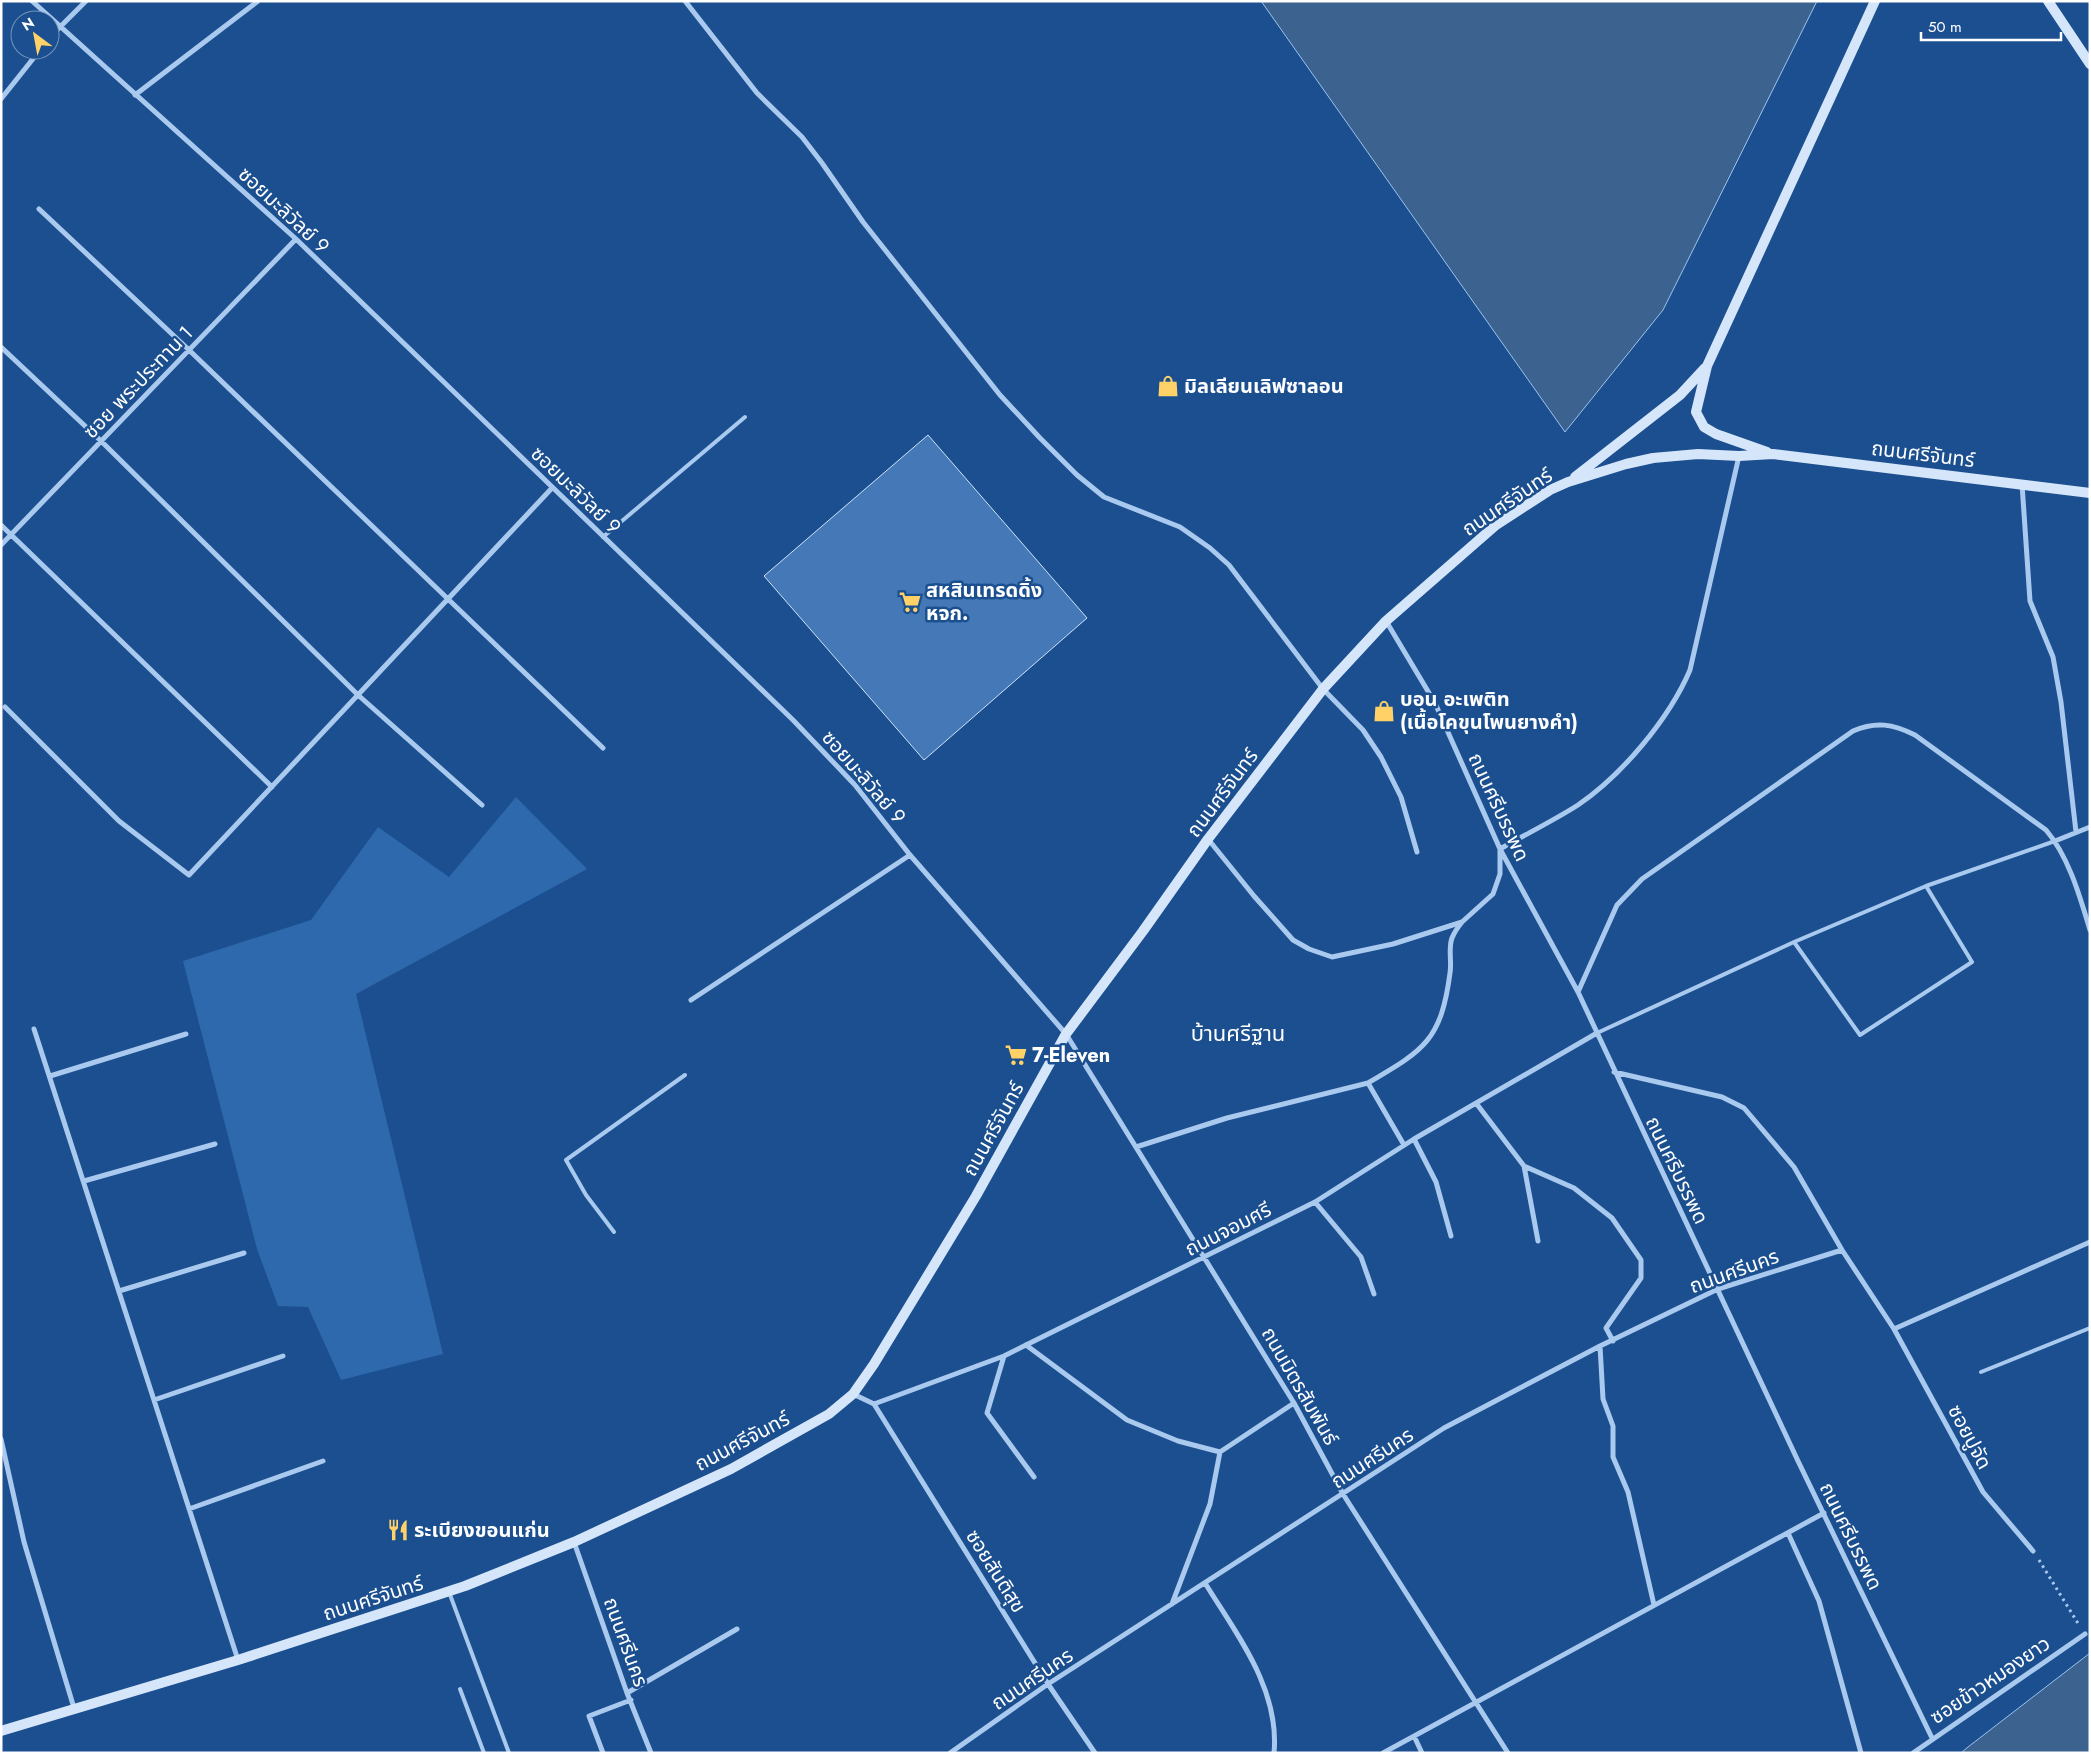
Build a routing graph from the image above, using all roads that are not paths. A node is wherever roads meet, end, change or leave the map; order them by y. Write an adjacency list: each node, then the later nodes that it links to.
1 (32, 1): 7 (street, ซอยมะลิวัลย์ 9)
2 (86, 1): 8 (street)
3 (258, 1): 12 (street)
4 (685, 1): 33 (street)
5 (1875, 1): 18 (main road)
6 (2048, 1): 11 (main road)
7 (42, 10)
8 (60, 25)
9 (60, 27): 12 (street, ซอยมะลิวัลย์ 9)
10 (32, 60): 13 (street)
11 (2090, 64)
12 (135, 95): 15 (street, ซอยมะลิวัลย์ 9)
13 (1, 99)
14 (38, 209): 17 (street)
15 (296, 239): 17 (street, ซอย พระประทาน 1); 25 (street, ซอยมะลิวัลย์ 9)
16 (1, 347): 20 (street)
17 (189, 350): 20 (street, ซอย พระประทาน 1); 31 (street)
18 (1707, 366): 21 (main road); 23 (main road)
19 (745, 417): 29 (lane)
20 (102, 441): 28 (street, ซอย พระประทาน 1); 34 (street)
21 (1773, 454): 22 (main road, ถนนศรีจันทร์); 24 (main road, ถนนศรีจันทร์)
22 (1739, 456): 23 (main road, ถนนศรีจันทร์); 43 (street)
23 (1568, 482): 32 (main road, ถนนศรีจันทร์)
24 (2022, 484): 26 (main road, ถนนศรีจันทร์); 40 (street)
25 (552, 488): 29 (street, ซอยมะลิวัลย์ 9); 31 (street)
26 (2090, 493)
27 (1, 525): 28 (street)
28 (11, 535): 30 (street, ซอย พระประทาน 1); 37 (street)
29 (603, 537): 45 (street, ซอยมะลิวัลย์ 9)
30 (1, 545)
31 (448, 600): 34 (street); 36 (street)
32 (1386, 621): 33 (main road, ถนนศรีจันทร์); 43 (street, ถนนศรีบรรพด)
33 (1323, 690): 41 (main road, ถนนศรีจันทร์); 44 (street)
34 (358, 696): 37 (street); 38 (street)
35 (5, 707): 37 (street)
36 (604, 748)
37 (272, 787)
38 (482, 805)
39 (2090, 827): 40 (street)
40 (2076, 832): 42 (street)
41 (1208, 839): 47 (street); 55 (main road, ถนนศรีจันทร์)
42 (2055, 841): 46 (lane); 48 (street); 50 (street)
43 (1500, 849): 47 (street); 50 (street, ถนนศรีบรรพด)
44 (1417, 852)
45 (910, 856): 51 (street); 55 (street, ซอยมะลิวัลย์ 9)
46 (1926, 886): 49 (lane); 49 (lane)
47 (1462, 922): 59 (street)
48 (2090, 930)
49 (1794, 942): 53 (lane)
50 (1578, 992): 53 (street, ถนนศรีบรรพด)
51 (691, 1000)
52 (34, 1029): 58 (street)
53 (1597, 1033): 56 (street, ถนนศรีบรรพด); 60 (street, ถนนจอมศรี)
54 (186, 1034): 58 (street)
55 (1066, 1034): 64 (street, ถนนมิตรสัมพันธ์); 86 (main road, ถนนศรีจันทร์)
56 (1614, 1072): 72 (street, ซอยปูจัด); 75 (street, ถนนศรีบรรพด)
57 (685, 1075): 68 (lane)
58 (50, 1076): 66 (street)
59 (1368, 1083): 63 (street); 64 (street)
60 (1476, 1103): 61 (street, ถนนจอมศรี); 65 (street)
61 (1414, 1140): 63 (street, ถนนจอมศรี); 69 (street)
62 (215, 1144): 66 (street)
63 (1404, 1145): 67 (street, ถนนจอมศรี)
64 (1136, 1147): 74 (street, ถนนมิตรสัมพันธ์)
65 (1524, 1166): 70 (street); 80 (street)
66 (84, 1181): 76 (street)
67 (1315, 1202): 74 (street, ถนนจอมศรี); 77 (street)
68 (614, 1232)
69 (1451, 1236)
70 (1538, 1240)
71 (2090, 1242): 78 (street)
72 (1842, 1250): 75 (street, ถนนศรีนคร); 78 (street, ซอยปูจัด)
73 (244, 1253): 76 (street)
74 (1206, 1258): 81 (street, ถนนจอมศรี); 88 (street, ถนนมิตรสัมพันธ์)
75 (1718, 1289): 80 (street, ถนนศรีนคร); 96 (street, ถนนศรีบรรพด)
76 (119, 1291): 87 (street)
77 (1374, 1294)
78 (1894, 1328): 99 (street, ซอยปูจัด)
79 (2090, 1328): 85 (lane)
80 (1613, 1341): 82 (street, ถนนศรีนคร)
81 (1026, 1345): 84 (street, ถนนจอมศรี); 91 (street)
82 (1600, 1346): 94 (street, ถนนศรีนคร); 103 (street)
83 (283, 1356): 87 (street)
84 (1004, 1356): 89 (street, ถนนจอมศรี); 93 (street)
85 (1981, 1372)
86 (853, 1394): 89 (street); 98 (main road, ถนนศรีจันทร์)
87 (154, 1400): 95 (street)
88 (1294, 1403): 91 (street); 94 (street, ถนนมิตรสัมพันธ์)
89 (874, 1404): 107 (street, ซอยสันติสุข)
90 (1, 1439): 112 (street)
91 (1220, 1452): 102 (street)
92 (323, 1461): 95 (street)
93 (1034, 1477)
94 (1343, 1494): 100 (street, ถนนศรีนคร); 111 (street, ถนนมิตรสัมพันธ์)
95 (189, 1509): 106 (street)
96 (1824, 1513): 97 (street); 115 (street, ถนนศรีบรรพด)
97 (1788, 1533): 103 (street); 126 (street)
98 (574, 1542): 101 (main road, ถนนศรีจันทร์); 109 (street, ถนนศรีนคร)
99 (2033, 1551)
100 (1205, 1583): 102 (street, ถนนศรีนคร); 122 (street)
101 (449, 1592): 106 (main road, ถนนศรีจันทร์); 117 (lane)
102 (1172, 1604): 107 (street, ถนนศรีนคร)
103 (1654, 1605): 111 (street)
104 (737, 1629): 109 (street)
105 (2085, 1634): 115 (street, ซอยข้าวหมองยาว)
106 (238, 1660): 112 (main road, ถนนศรีจันทร์)
107 (1048, 1684): 120 (street, ถนนศรีนคร); 121 (street, ซอยสันติสุข)
108 (460, 1689): 116 (lane)
109 (628, 1693): 110 (street, ถนนศรีนคร)
110 (630, 1700): 118 (street); 119 (street, ถนนศรีนคร)
111 (1478, 1703): 114 (street); 125 (street, ถนนมิตรสัมพันธ์)
112 (74, 1708): 113 (main road, ถนนศรีจันทร์)
113 (1, 1731)
114 (1414, 1736): 123 (street); 124 (street)
115 (1932, 1738): 127 (street, ซอยข้าวหมองยาว)
116 (484, 1753)
117 (509, 1753)
118 (603, 1753)
119 (651, 1753)
120 (950, 1753)
121 (1095, 1753)
122 (1274, 1753)
123 (1382, 1753)
124 (1422, 1753)
125 (1508, 1753)
126 (1862, 1753)
127 (1913, 1753)

